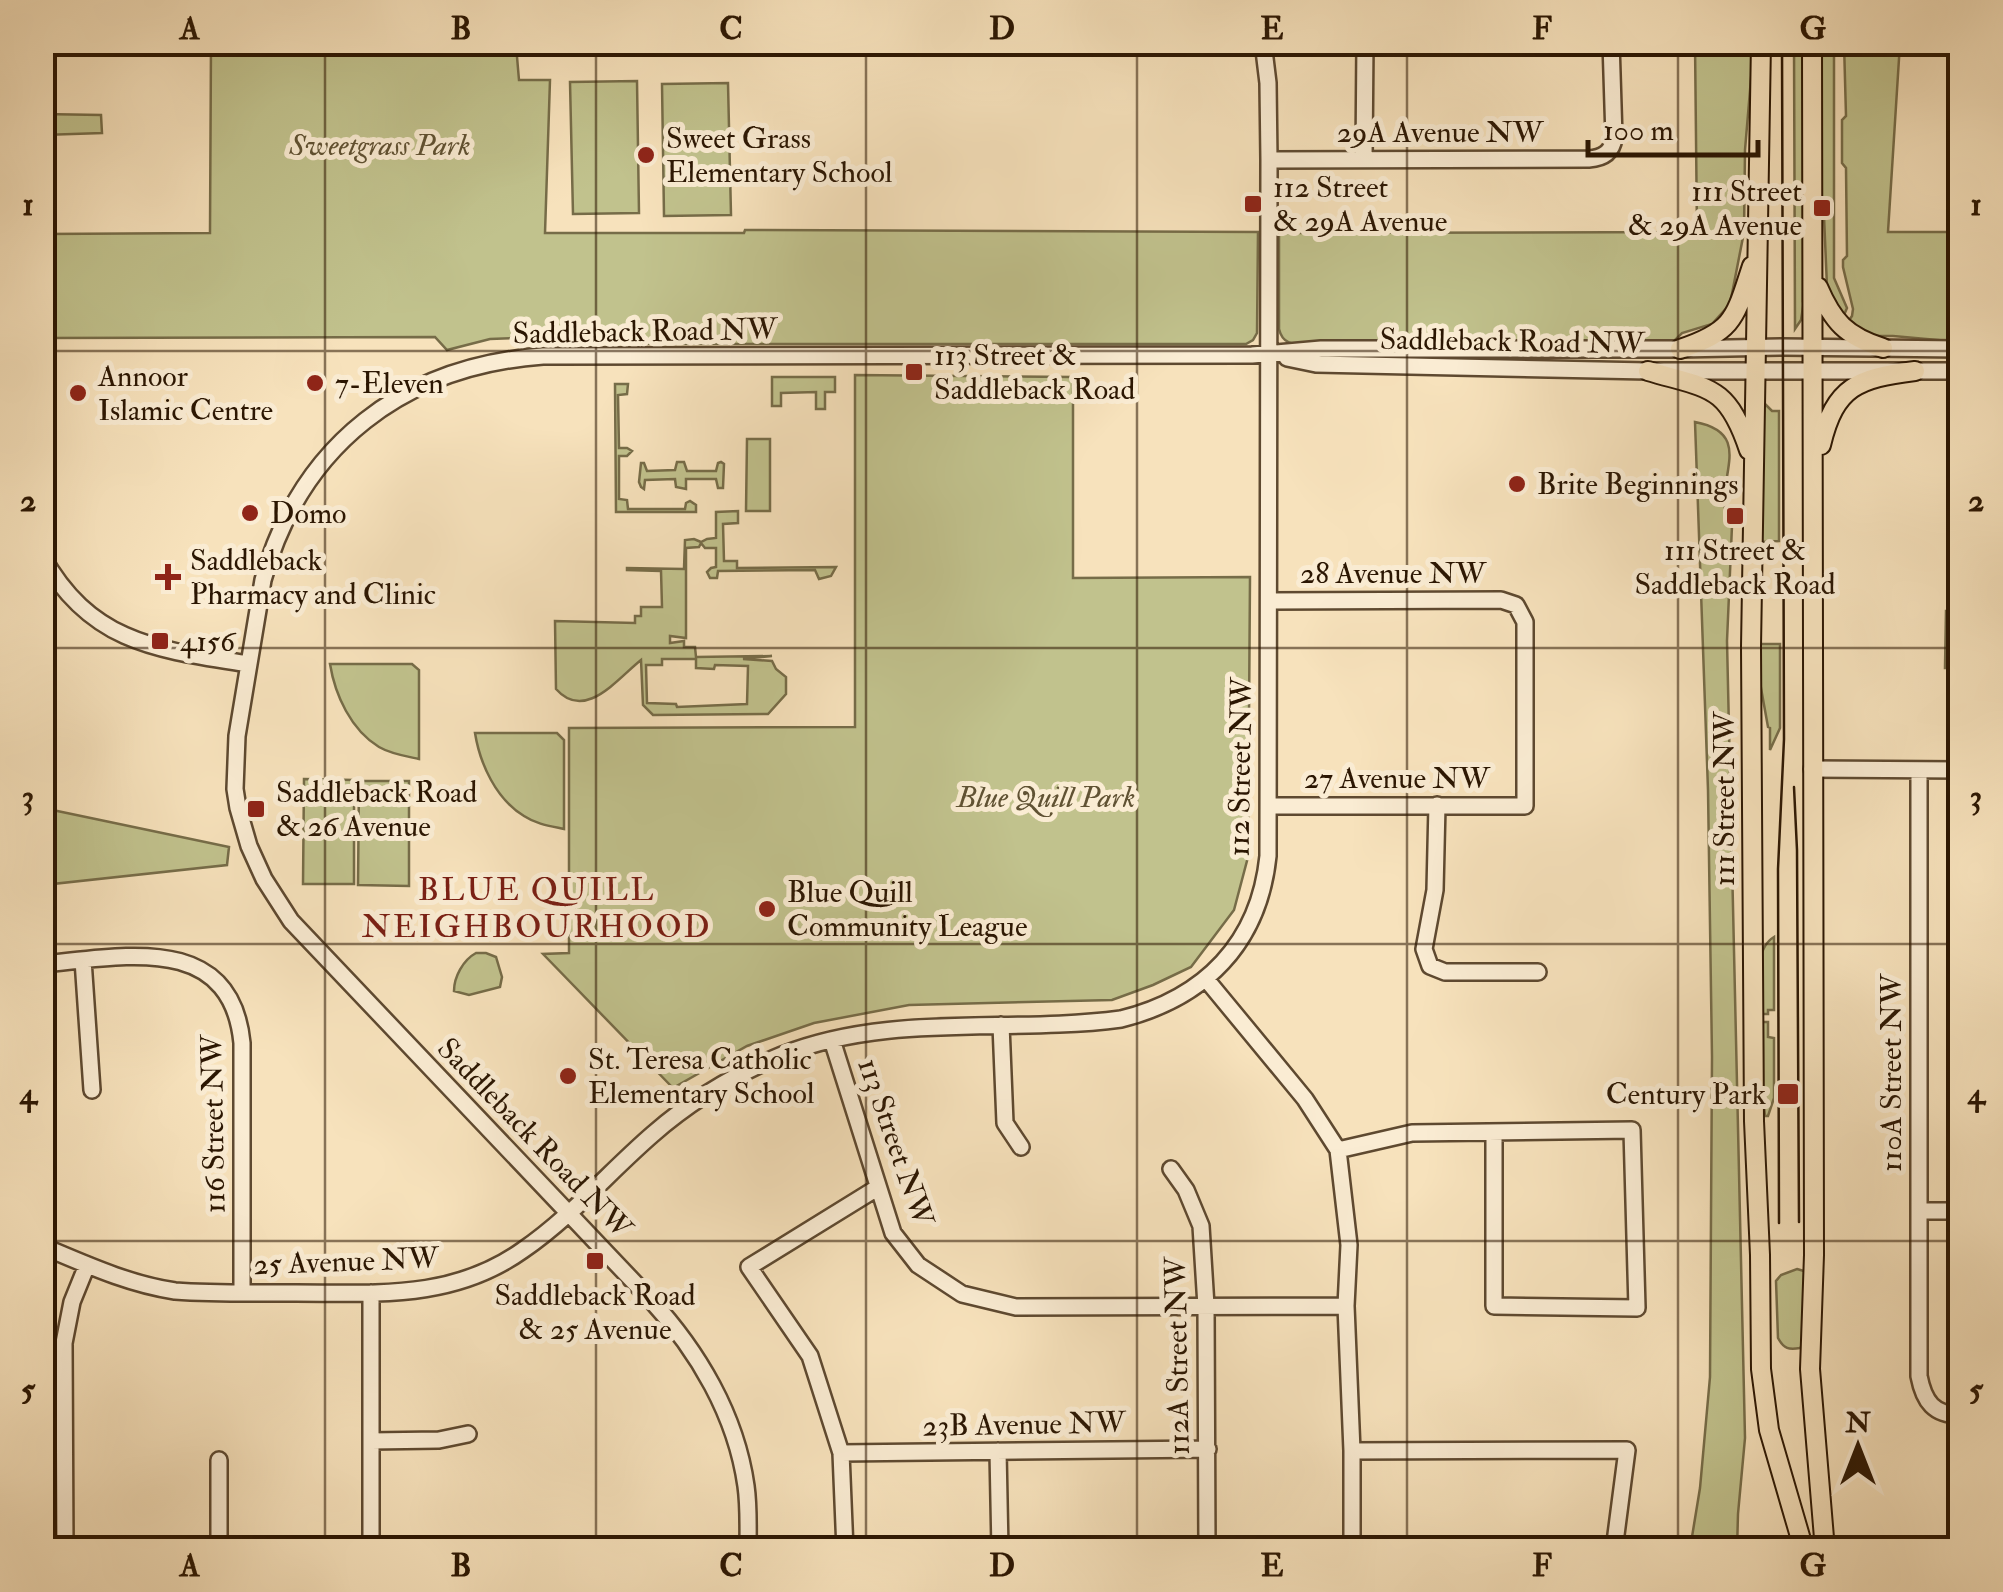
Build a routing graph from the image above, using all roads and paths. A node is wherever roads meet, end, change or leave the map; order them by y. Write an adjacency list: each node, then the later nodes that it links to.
1 (1264, 42): 7 (street, 112 Street NW)
2 (1364, 42): 6 (street)
3 (1611, 42): 6 (street, 29A Avenue NW)
4 (1761, 42): 8 (main road, 111 Street NW)
5 (1812, 42): 9 (main road)
6 (1364, 159): 7 (street, 29A Avenue NW)
7 (1269, 160): 15 (street, 112 Street NW)
8 (1758, 251): 11 (main road, 111 Street NW); 13 (main road)
9 (1813, 276): 10 (main road); 12 (main road)
10 (1814, 347): 11 (street); 12 (street); 20 (main road)
11 (1756, 348): 13 (street, Saddleback Road NW); 19 (main road, 111 Street NW)
12 (1883, 348): 14 (street)
13 (1680, 349): 15 (street, Saddleback Road NW)
14 (1960, 350)
15 (1268, 355): 18 (street, Saddleback Road NW); 24 (street, 112 Street NW); 25 (street, Saddleback Road NW)
16 (1914, 370): 17 (street); 20 (street); 22 (main road)
17 (1960, 370)
18 (1648, 371): 19 (street, Saddleback Road NW); 21 (main road)
19 (1756, 372): 20 (street); 21 (main road, 111 Street NW)
20 (1814, 372): 22 (main road)
21 (1754, 464): 70 (main road, 111 Street NW)
22 (1814, 474): 26 (main road)
23 (42, 556): 25 (street)
24 (1269, 601): 29 (street, 112 Street NW); 31 (street, 28 Avenue NW)
25 (249, 664): 46 (street, Saddleback Road NW)
26 (1812, 769): 27 (street); 71 (main road)
27 (1918, 770): 28 (street); 44 (street, 110A Street NW)
28 (1960, 770)
29 (1268, 806): 30 (street, 27 Avenue NW); 35 (street, 112 Street NW)
30 (1438, 806): 31 (street, 27 Avenue NW); 34 (street)
31 (1525, 806)
32 (83, 960): 33 (street); 38 (street); 49 (street, 116 Street NW)
33 (42, 964)
34 (1538, 972)
35 (1206, 979): 36 (street, 25 Avenue NW); 41 (street)
36 (1001, 1025): 37 (street, 25 Avenue NW); 40 (street)
37 (832, 1040): 43 (street, 113 Street NW); 46 (street, 25 Avenue NW)
38 (92, 1090)
39 (1494, 1132): 39 (street); 41 (street)
40 (1020, 1146)
41 (1338, 1150): 52 (street)
42 (1172, 1169): 51 (street, 112A Street NW)
43 (878, 1188): 51 (street, 113 Street NW); 59 (street)
44 (1919, 1211): 45 (street); 53 (street, 110A Street NW)
45 (1960, 1211)
46 (568, 1213): 50 (street, 25 Avenue NW); 64 (street, Saddleback Road NW)
47 (42, 1246): 48 (street, 25 Avenue NW)
48 (87, 1264): 49 (street, 25 Avenue NW); 61 (street)
49 (242, 1293): 50 (street, 25 Avenue NW)
50 (371, 1293): 55 (street)
51 (1206, 1306): 52 (street, 113 Street NW); 56 (street, 112A Street NW)
52 (1346, 1306): 58 (street)
53 (1960, 1415)
54 (468, 1434): 55 (street)
55 (371, 1441): 63 (street)
56 (1208, 1449): 57 (street, 23B Avenue NW); 67 (street, 112A Street NW)
57 (998, 1451): 59 (street, 23B Avenue NW); 66 (street)
58 (1352, 1451): 68 (street); 69 (street)
59 (841, 1453): 65 (street)
60 (219, 1460): 62 (street)
61 (65, 1550)
62 (219, 1550)
63 (371, 1550)
64 (748, 1550)
65 (845, 1550)
66 (1000, 1550)
67 (1207, 1550)
68 (1352, 1550)
69 (1614, 1550)
70 (1804, 1550)
71 (1824, 1550)

